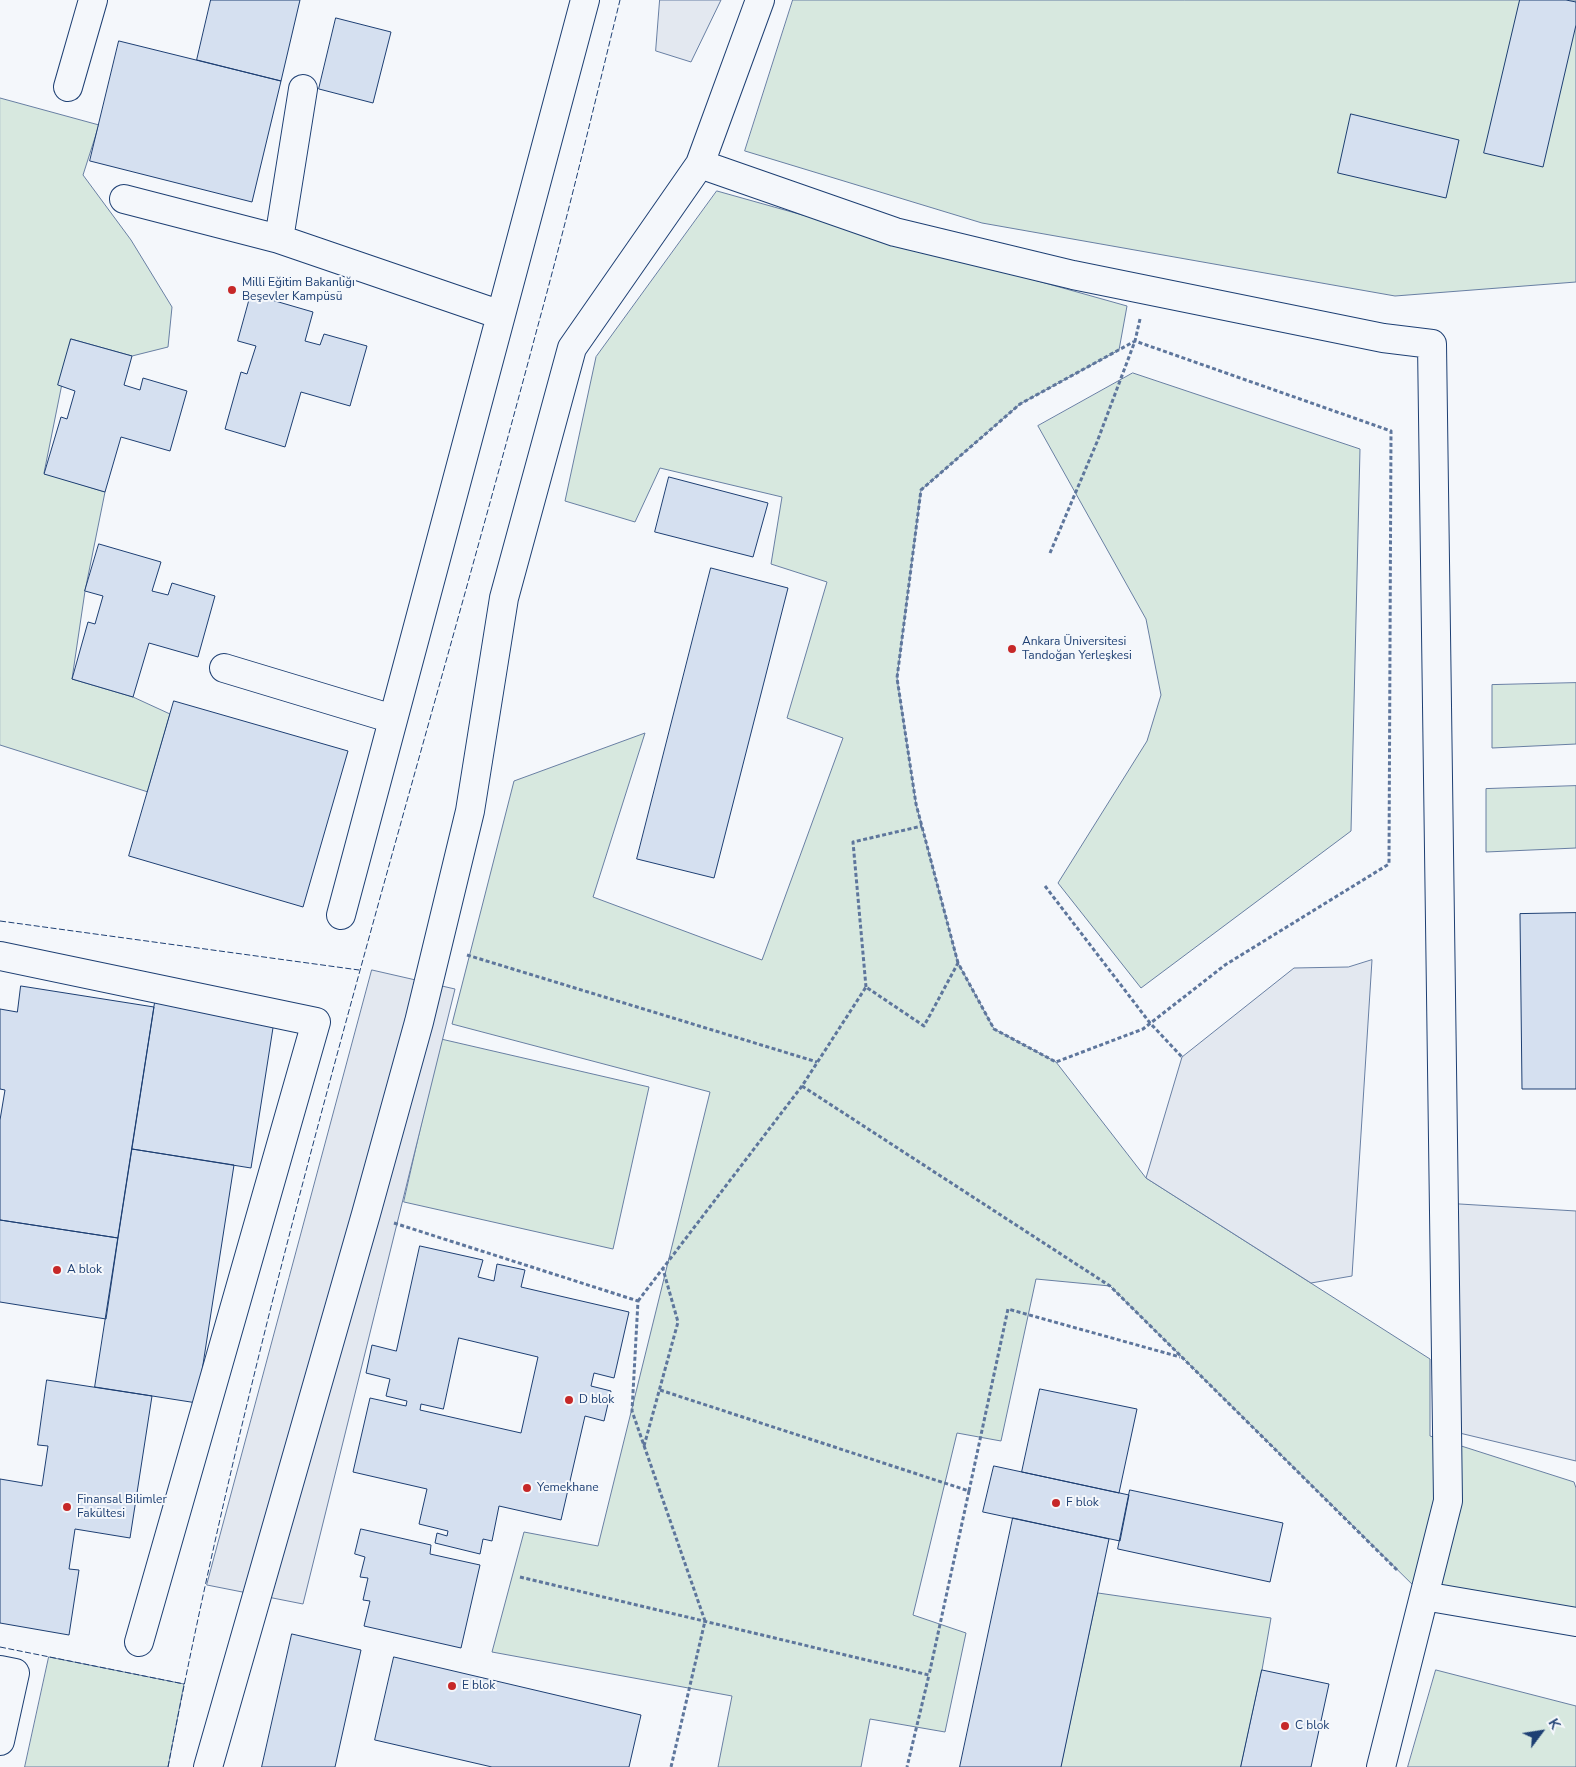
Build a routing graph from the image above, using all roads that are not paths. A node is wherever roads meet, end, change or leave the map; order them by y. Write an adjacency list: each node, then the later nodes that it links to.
1 (93, 0): 4 (lane)
2 (585, 0): 9 (lane)
3 (760, 0): 6 (lane)
4 (68, 86)
5 (303, 89): 8 (lane)
6 (700, 164): 14 (lane); 19 (lane)
7 (124, 199): 8 (lane)
8 (279, 239): 9 (lane)
9 (501, 315): 11 (lane)
10 (224, 668): 11 (lane)
11 (393, 719): 12 (lane)
12 (340, 915)
13 (0, 956): 16 (lane)
14 (1424, 1596): 15 (lane); 20 (lane)
15 (1576, 1622)
16 (139, 1642)
17 (0, 1670): 18 (lane)
18 (0, 1741)
19 (208, 1767)
20 (1381, 1767)

